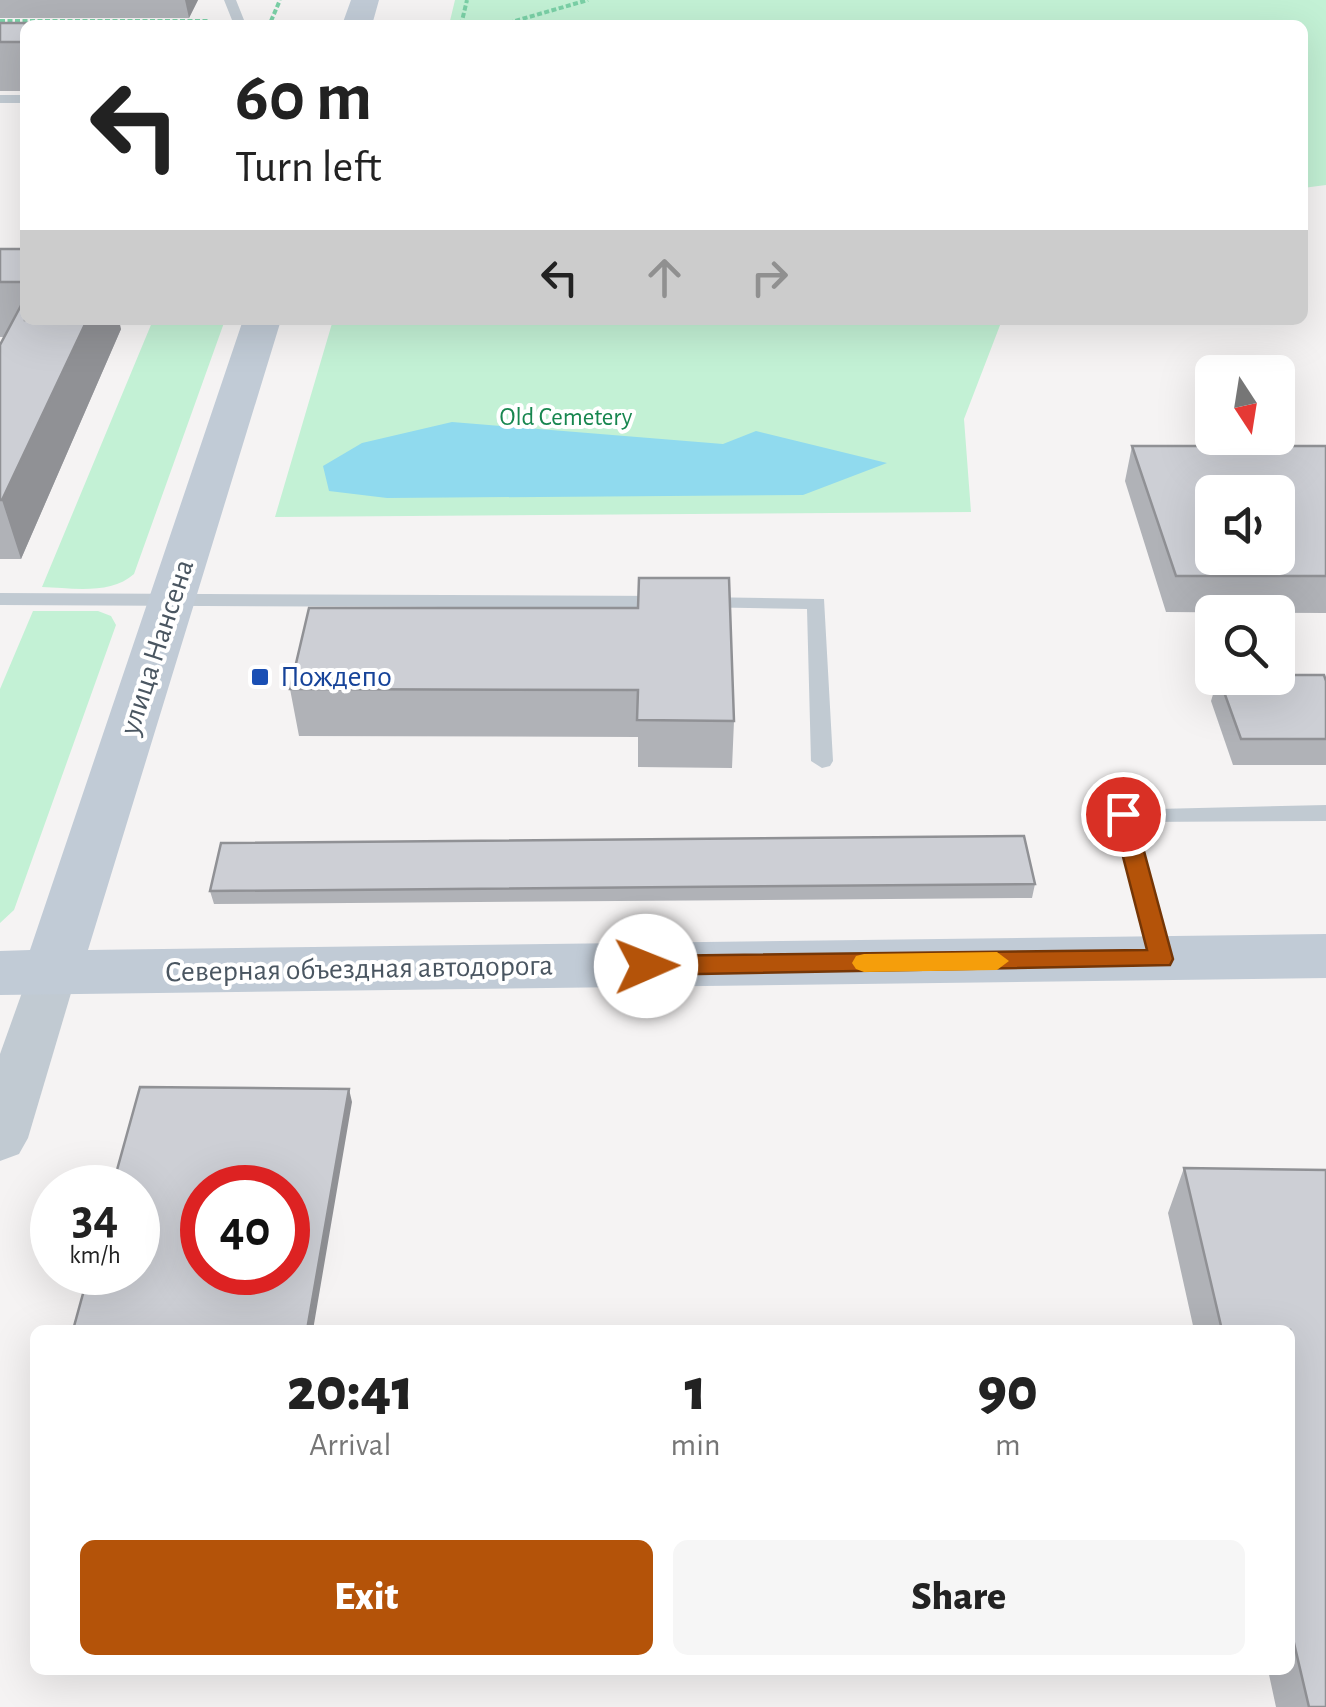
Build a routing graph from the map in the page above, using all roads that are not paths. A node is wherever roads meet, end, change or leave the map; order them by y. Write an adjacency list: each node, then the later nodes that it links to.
1 (260, 325): 3 (street, улица Нансена)
2 (0, 599): 3 (lane)
3 (172, 599): 4 (lane); 8 (street, улица Нансена)
4 (822, 761)
5 (1326, 814): 7 (lane)
6 (1326, 956): 7 (street, Северная объездная автодорога)
7 (1161, 959): 8 (street, Северная объездная автодорога)
8 (26, 973): 9 (street)
9 (16, 1040): 10 (street)
10 (0, 1138)

